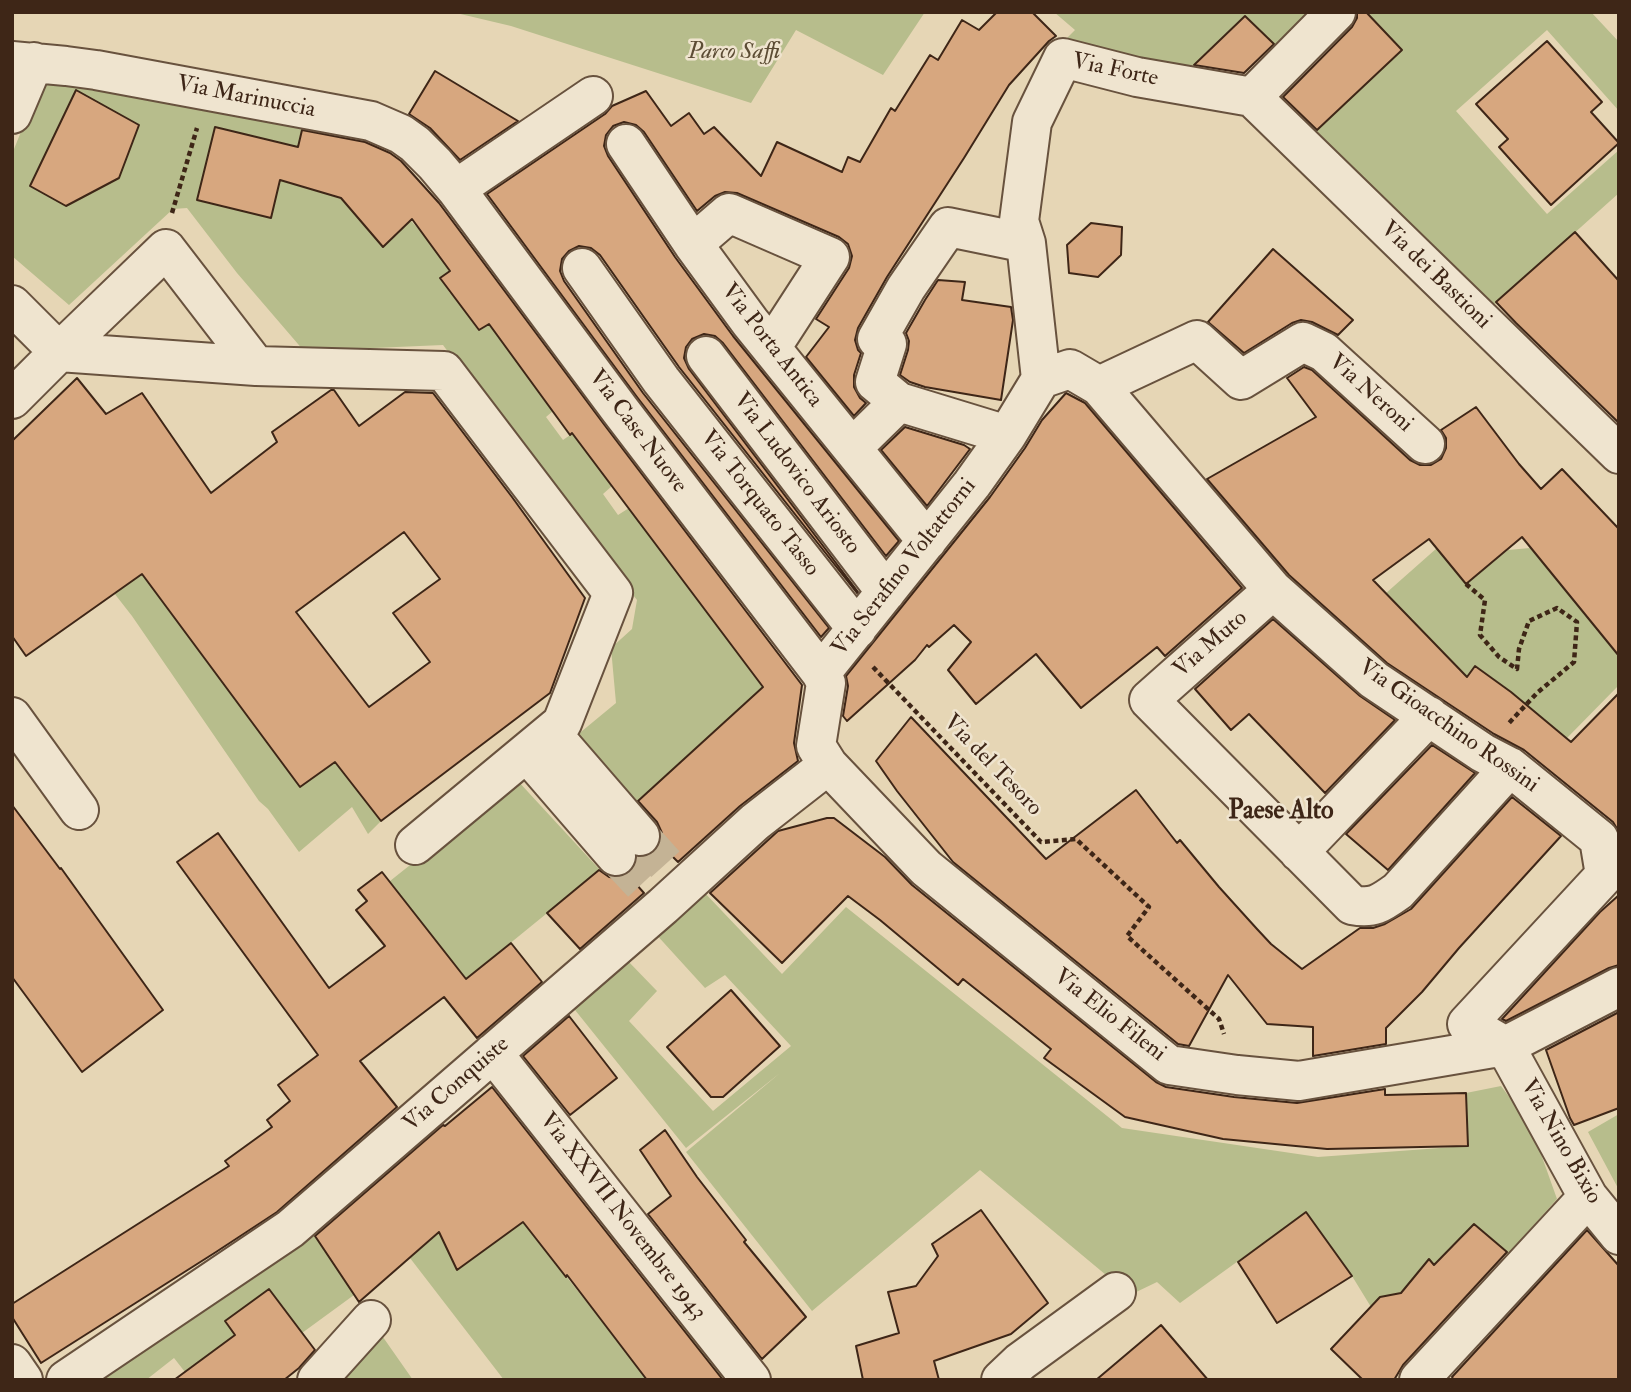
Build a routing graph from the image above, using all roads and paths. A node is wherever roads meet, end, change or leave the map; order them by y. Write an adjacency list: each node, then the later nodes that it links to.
1 (1336, 12): 5 (street)
2 (23, 62): 3 (street, Via Marinuccia); 6 (street)
3 (208, 90): 8 (street, Via Marinuccia); 11 (path)
4 (593, 96): 8 (street)
5 (1252, 97): 9 (street, Via Forte); 27 (street, Via dei Bastioni)
6 (12, 114)
7 (626, 144): 10 (street, Via Porta Antica)
8 (456, 189): 23 (street, Via Case Nuove)
9 (1026, 243): 18 (street, Via Forte); 22 (street)
10 (693, 244): 14 (street, Via Porta Antica); 14 (street)
11 (166, 248): 15 (street); 17 (street)
12 (582, 268): 19 (street, Via Torquato Tasso)
13 (12, 305): 15 (street)
14 (761, 335): 16 (street); 26 (street, Via Porta Antica)
15 (59, 352): 17 (street); 21 (street)
16 (706, 356): 19 (street); 31 (street, Via Ludovico Ariosto)
17 (256, 366): 36 (street)
18 (1041, 379): 20 (street, Via Gioacchino Rossini); 24 (street, Via Serafino Voltattorni)
19 (661, 380): 23 (street); 32 (street, Via Torquato Tasso)
20 (1099, 386): 25 (street, Via Neroni); 30 (street, Via Gioacchino Rossini)
21 (12, 399)
22 (899, 402): 24 (street); 26 (street)
23 (620, 410): 33 (street, Via Case Nuove)
24 (1007, 435): 28 (street, Via Serafino Voltattorni)
25 (1425, 444)
26 (852, 448): 28 (street, Via Porta Antica)
27 (1619, 454)
28 (927, 541): 31 (street, Via Serafino Voltattorni)
29 (1466, 584): 37 (path)
30 (1273, 590): 34 (street, Via Gioacchino Rossini); 42 (street, Via Muto)
31 (886, 592): 32 (street, Via Serafino Voltattorni)
32 (852, 635): 33 (street, Via Serafino Voltattorni); 46 (path, Via del Tesoro)
33 (821, 674): 38 (street, Via Serafino Voltattorni)
34 (1429, 716): 37 (street, Via Gioacchino Rossini); 42 (street)
35 (12, 717): 39 (street)
36 (539, 743): 40 (street); 41 (street)
37 (1496, 760): 42 (street); 44 (street, Via Gioacchino Rossini)
38 (828, 765): 45 (street, Via Conquiste); 46 (street, Via Elio Fileni)
39 (79, 810)
40 (415, 845)
41 (628, 846)
42 (1299, 852)
43 (1619, 987): 44 (street, Via Elio Fileni)
44 (1505, 1046): 46 (street, Via Elio Fileni); 47 (street, Via Nino Bixio)
45 (494, 1053): 52 (street, Via Conquiste); 55 (street, Via XXVII Novembre 1943)
46 (1237, 1075)
47 (1588, 1198): 48 (street, Via Nino Bixio); 57 (street)
48 (1619, 1235)
49 (1116, 1292): 56 (street)
50 (371, 1320): 54 (street)
51 (12, 1364): 53 (street)
52 (77, 1377)
53 (23, 1380)
54 (317, 1380)
55 (751, 1380)
56 (1001, 1380)
57 (1419, 1380)

